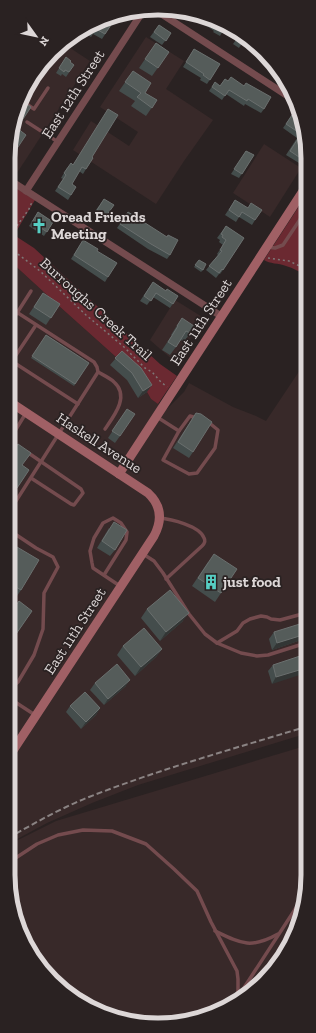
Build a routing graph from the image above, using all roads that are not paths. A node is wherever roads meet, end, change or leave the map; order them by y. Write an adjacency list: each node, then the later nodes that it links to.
1 (163, 15): 4 (street)
2 (140, 16): 7 (street, East 12th Street)
3 (48, 88): 5 (lane)
4 (286, 95)
5 (26, 104)
6 (27, 122): 7 (lane)
7 (58, 142): 9 (street, East 12th Street)
8 (15, 184): 9 (street)
9 (26, 191): 15 (street)
10 (301, 194): 12 (main road, East 11th Street)
11 (301, 219): 12 (lane)
12 (266, 247): 15 (main road, East 11th Street)
13 (31, 292): 14 (lane)
14 (18, 313): 16 (lane); 17 (lane)
15 (221, 316): 24 (main road, East 11th Street)
16 (15, 317)
17 (36, 325): 18 (lane); 20 (lane)
18 (15, 355)
19 (15, 364): 21 (lane)
20 (98, 372): 21 (lane); 25 (lane)
21 (78, 404): 28 (lane)
22 (15, 405): 23 (main road, Haskell Avenue)
23 (26, 413): 27 (lane); 28 (main road, Haskell Avenue)
24 (156, 417): 26 (lane); 31 (main road, East 11th Street)
25 (105, 429)
26 (179, 431): 26 (lane)
27 (15, 432)
28 (59, 434): 30 (lane); 31 (main road, Haskell Avenue)
29 (15, 444): 30 (lane)
30 (41, 462): 32 (lane); 32 (lane)
31 (119, 474): 34 (main road, Haskell Avenue)
32 (31, 478): 33 (lane)
33 (15, 503)
34 (159, 518): 36 (main road, East 11th Street); 38 (lane)
35 (15, 534): 43 (lane)
36 (142, 553): 38 (lane); 39 (main road, East 11th Street)
37 (104, 575): 37 (lane); 39 (lane)
38 (166, 579): 41 (lane)
39 (121, 586): 45 (main road, East 11th Street)
40 (301, 614): 41 (lane)
41 (217, 643): 42 (lane)
42 (301, 645)
43 (15, 685)
44 (15, 702): 45 (lane)
45 (36, 716): 46 (main road, East 11th Street)
46 (15, 748)
47 (15, 858): 49 (lane)
48 (297, 906): 50 (lane)
49 (216, 931): 50 (lane); 52 (lane)
50 (279, 934): 51 (lane)
51 (244, 989)
52 (238, 993)

